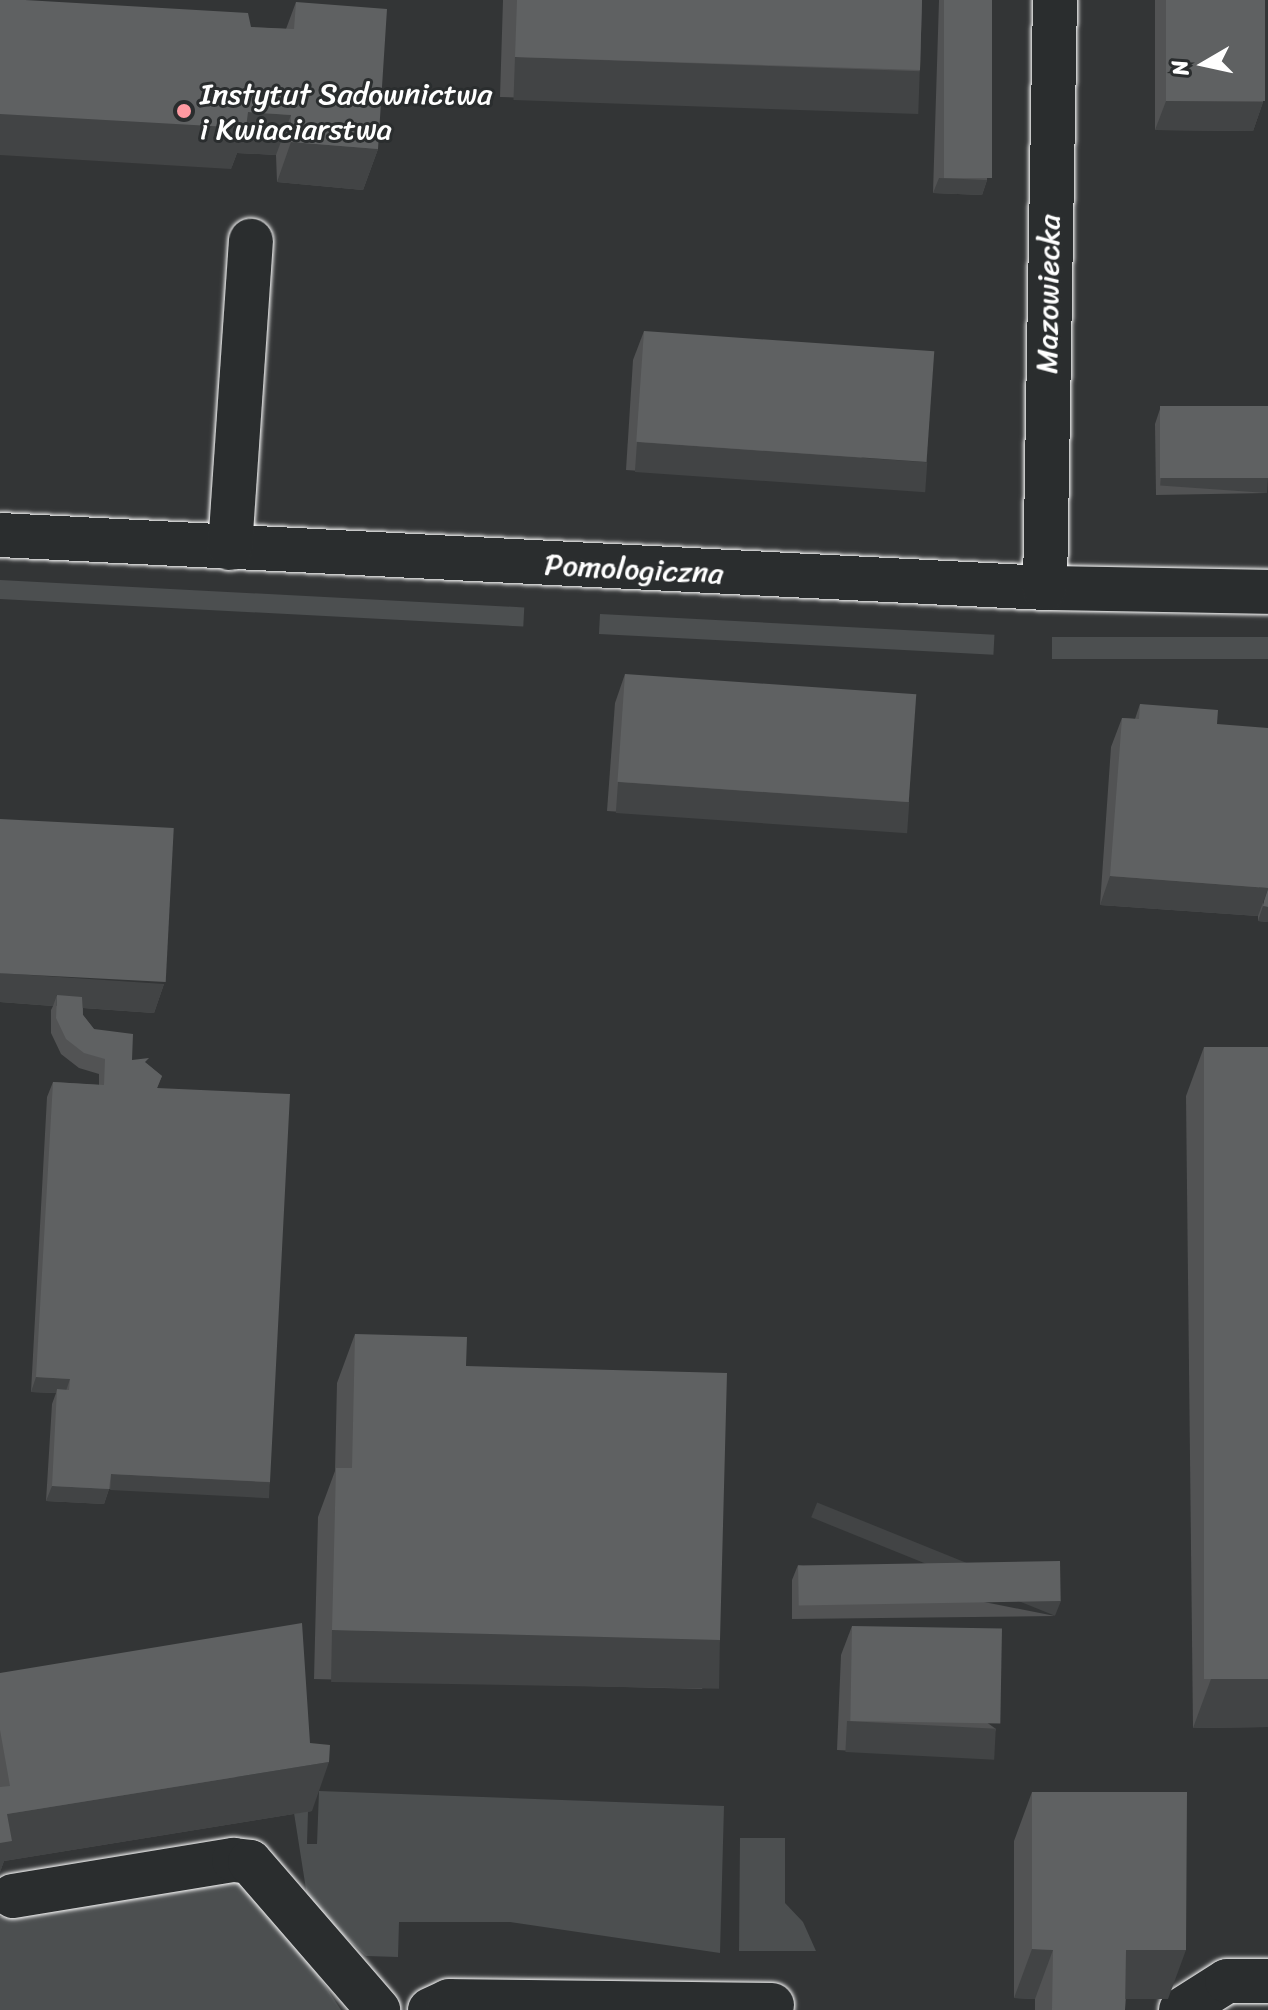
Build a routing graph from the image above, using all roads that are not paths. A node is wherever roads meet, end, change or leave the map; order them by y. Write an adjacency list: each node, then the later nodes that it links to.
1 (1055, 0): 5 (street, Mazowiecka)
2 (251, 241): 4 (street)
3 (0, 535): 4 (street, Pomologiczna)
4 (230, 548): 5 (street, Pomologiczna)
5 (1045, 588): 6 (street, Pomologiczna)
6 (1268, 592)
7 (13, 1896): 10 (street)
8 (1268, 1981): 12 (street)
9 (772, 2005): 11 (street)
10 (378, 2010)
11 (430, 2010)
12 (1181, 2010)

